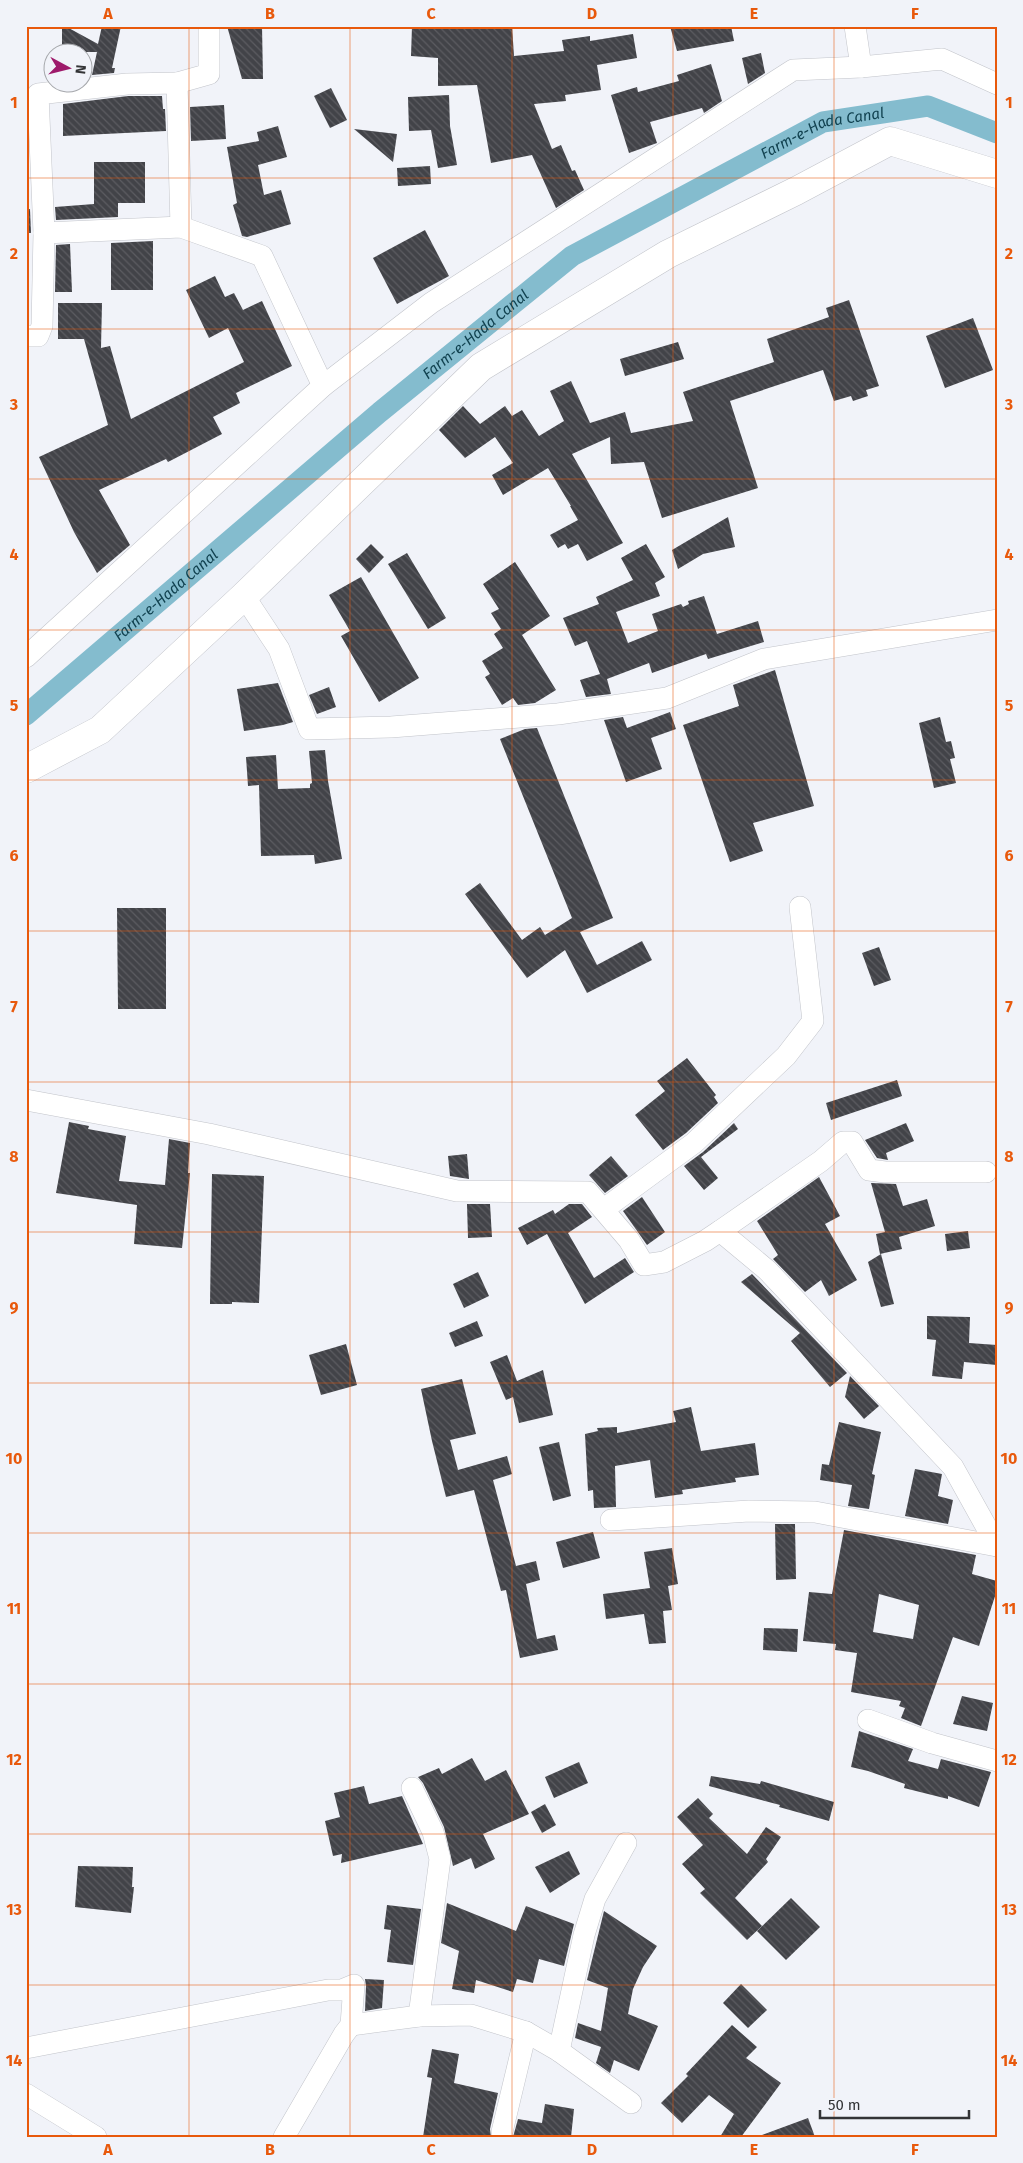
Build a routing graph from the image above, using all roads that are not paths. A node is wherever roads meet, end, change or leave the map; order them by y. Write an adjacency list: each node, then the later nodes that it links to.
1 (209, 26): 4 (street)
2 (855, 26): 3 (street)
3 (861, 67): 5 (street); 10 (street)
4 (177, 83): 7 (street); 8 (street)
5 (997, 84)
6 (997, 174): 11 (street)
7 (181, 226): 8 (street); 10 (street)
8 (44, 233): 9 (street)
9 (26, 336)
10 (323, 386): 13 (street)
11 (244, 596): 12 (street); 14 (street)
12 (997, 620)
13 (26, 657)
14 (26, 769)
15 (800, 907): 18 (street)
16 (26, 1100): 18 (street)
17 (986, 1172): 19 (street)
18 (604, 1209): 19 (street)
19 (720, 1231): 21 (street)
20 (611, 1520): 21 (street)
21 (997, 1546)
22 (868, 1720): 23 (street)
23 (997, 1761)
24 (412, 1788): 26 (street)
25 (626, 1843): 30 (street)
26 (419, 2016): 27 (street); 28 (street)
27 (351, 2025): 29 (street); 35 (street)
28 (526, 2032): 30 (street); 33 (street)
29 (26, 2048)
30 (560, 2051): 32 (street)
31 (26, 2094): 34 (street)
32 (631, 2103)
33 (502, 2132)
34 (96, 2137)
35 (284, 2137)

